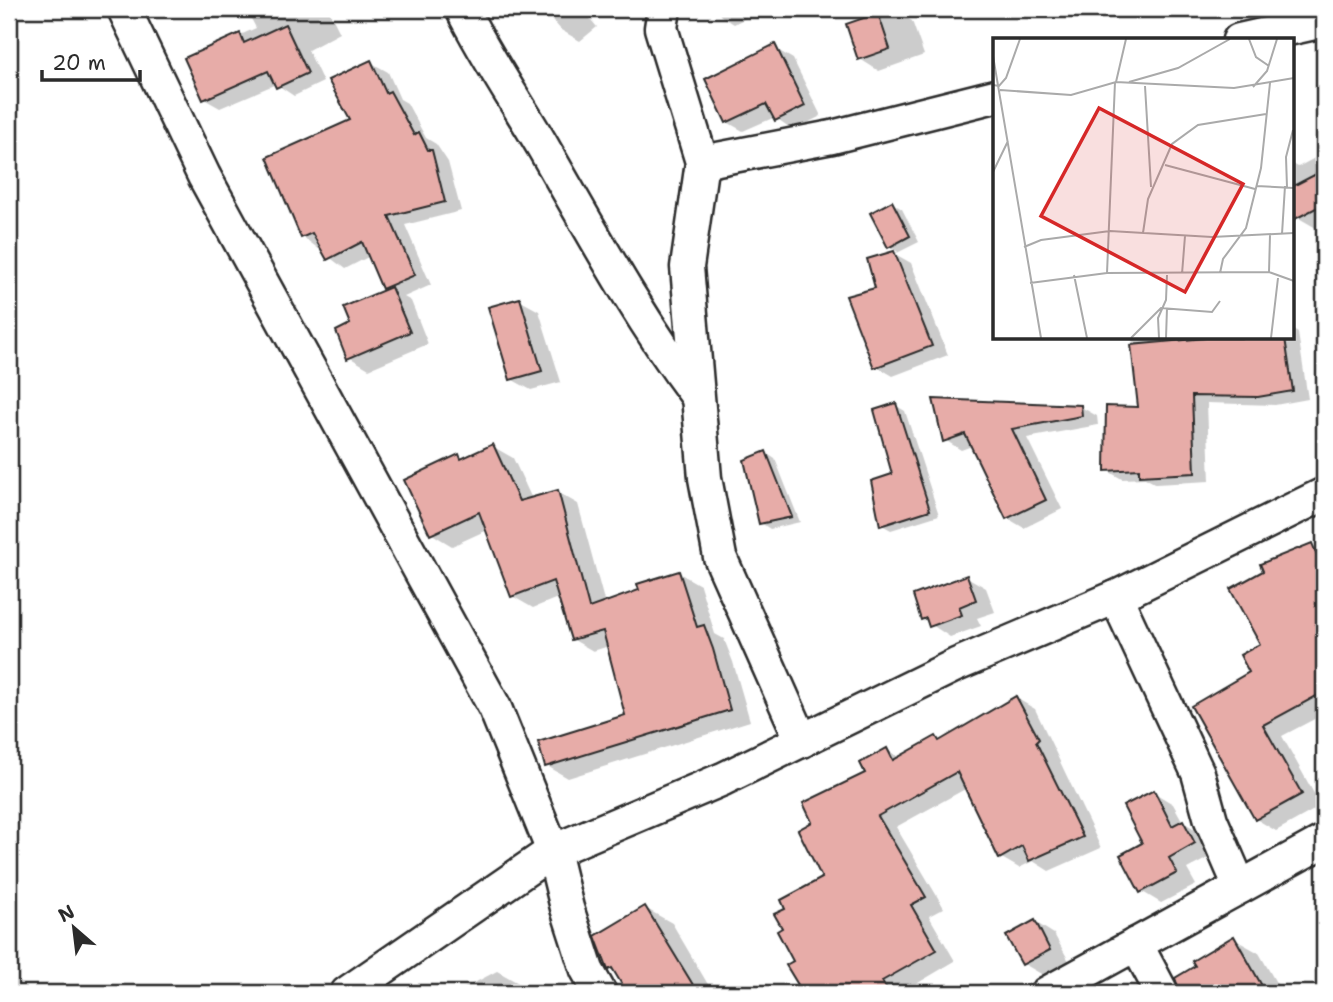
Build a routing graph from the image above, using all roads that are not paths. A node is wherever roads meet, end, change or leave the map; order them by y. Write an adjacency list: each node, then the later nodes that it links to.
1 (124, 9): 13 (street)
2 (462, 9): 8 (street)
3 (664, 9): 7 (street)
4 (1324, 21): 5 (street)
5 (1248, 38)
6 (993, 97): 7 (street)
7 (702, 162): 8 (street)
8 (697, 397): 11 (street)
9 (1324, 494): 10 (street)
10 (1116, 597): 11 (street); 14 (street)
11 (802, 741): 13 (street)
12 (1324, 841): 14 (street)
13 (553, 851): 16 (street); 17 (street)
14 (1240, 887): 15 (street)
15 (1136, 944): 18 (street); 19 (street)
16 (347, 993)
17 (600, 993)
18 (1047, 993)
19 (1162, 993)

